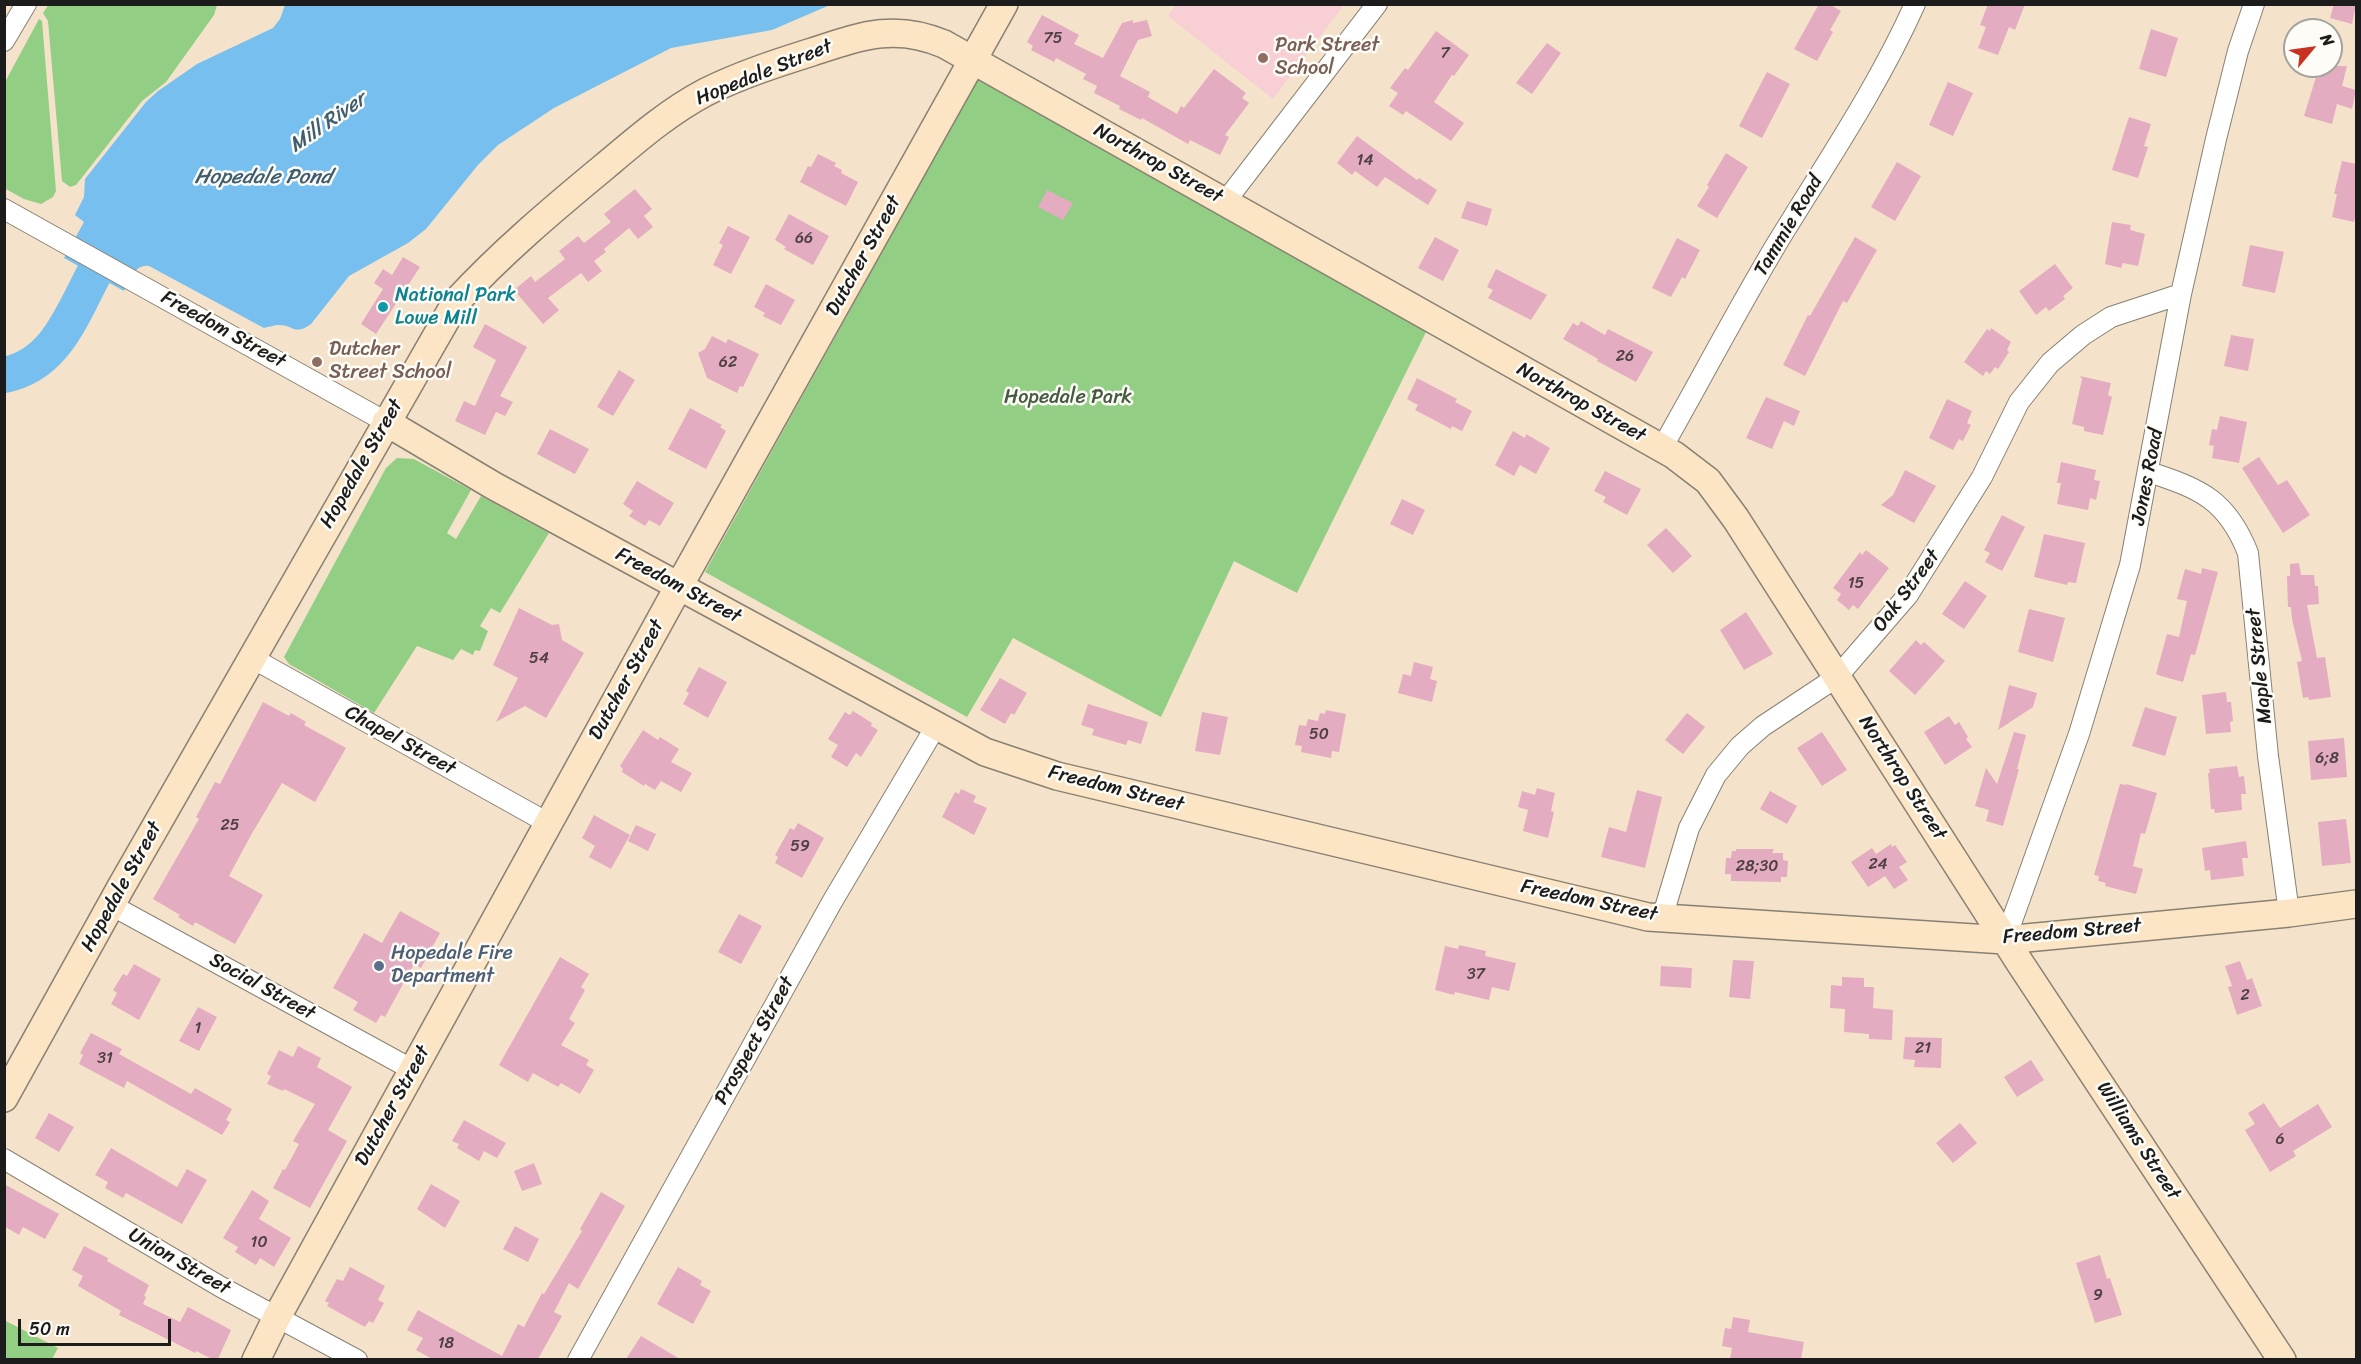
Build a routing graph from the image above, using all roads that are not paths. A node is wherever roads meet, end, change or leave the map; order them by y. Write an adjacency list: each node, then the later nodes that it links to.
1 (26, 4): 6 (street)
2 (1004, 4): 7 (street, Dutcher Street)
3 (1377, 4): 8 (street)
4 (1915, 4): 12 (street, Tammie Road)
5 (2254, 4): 10 (street, Jones Road)
6 (4, 41)
7 (974, 61): 8 (street, Northrop Street); 11 (street, Hopedale Street); 14 (street, Dutcher Street)
8 (1225, 202): 12 (street, Northrop Street)
9 (4, 209): 11 (street, Freedom Street)
10 (2181, 294): 13 (street, Jones Road); 16 (street, Oak Street)
11 (386, 422): 14 (street, Freedom Street); 15 (street, Hopedale Street)
12 (1662, 448): 16 (street, Northrop Street)
13 (2149, 472): 21 (street, Maple Street); 23 (street, Jones Road)
14 (679, 586): 17 (street, Freedom Street); 18 (street, Dutcher Street)
15 (252, 658): 18 (street, Chapel Street); 19 (street, Hopedale Street)
16 (1837, 676): 22 (street, Oak Street); 23 (street, Northrop Street)
17 (936, 726): 22 (street, Freedom Street); 31 (street, Prospect Street)
18 (548, 823): 24 (street, Dutcher Street)
19 (111, 904): 24 (street, Social Street); 25 (street, Hopedale Street)
20 (2356, 904): 21 (street, Freedom Street)
21 (2289, 913): 23 (street, Freedom Street)
22 (1662, 918): 23 (street, Freedom Street)
23 (2006, 940): 28 (street, Williams Street)
24 (413, 1070): 27 (street, Dutcher Street)
25 (4, 1098)
26 (4, 1160): 27 (street, Union Street)
27 (277, 1317): 29 (street, Dutcher Street); 30 (street, Union Street)
28 (2276, 1350)
29 (256, 1359)
30 (357, 1359)
31 (578, 1359)

